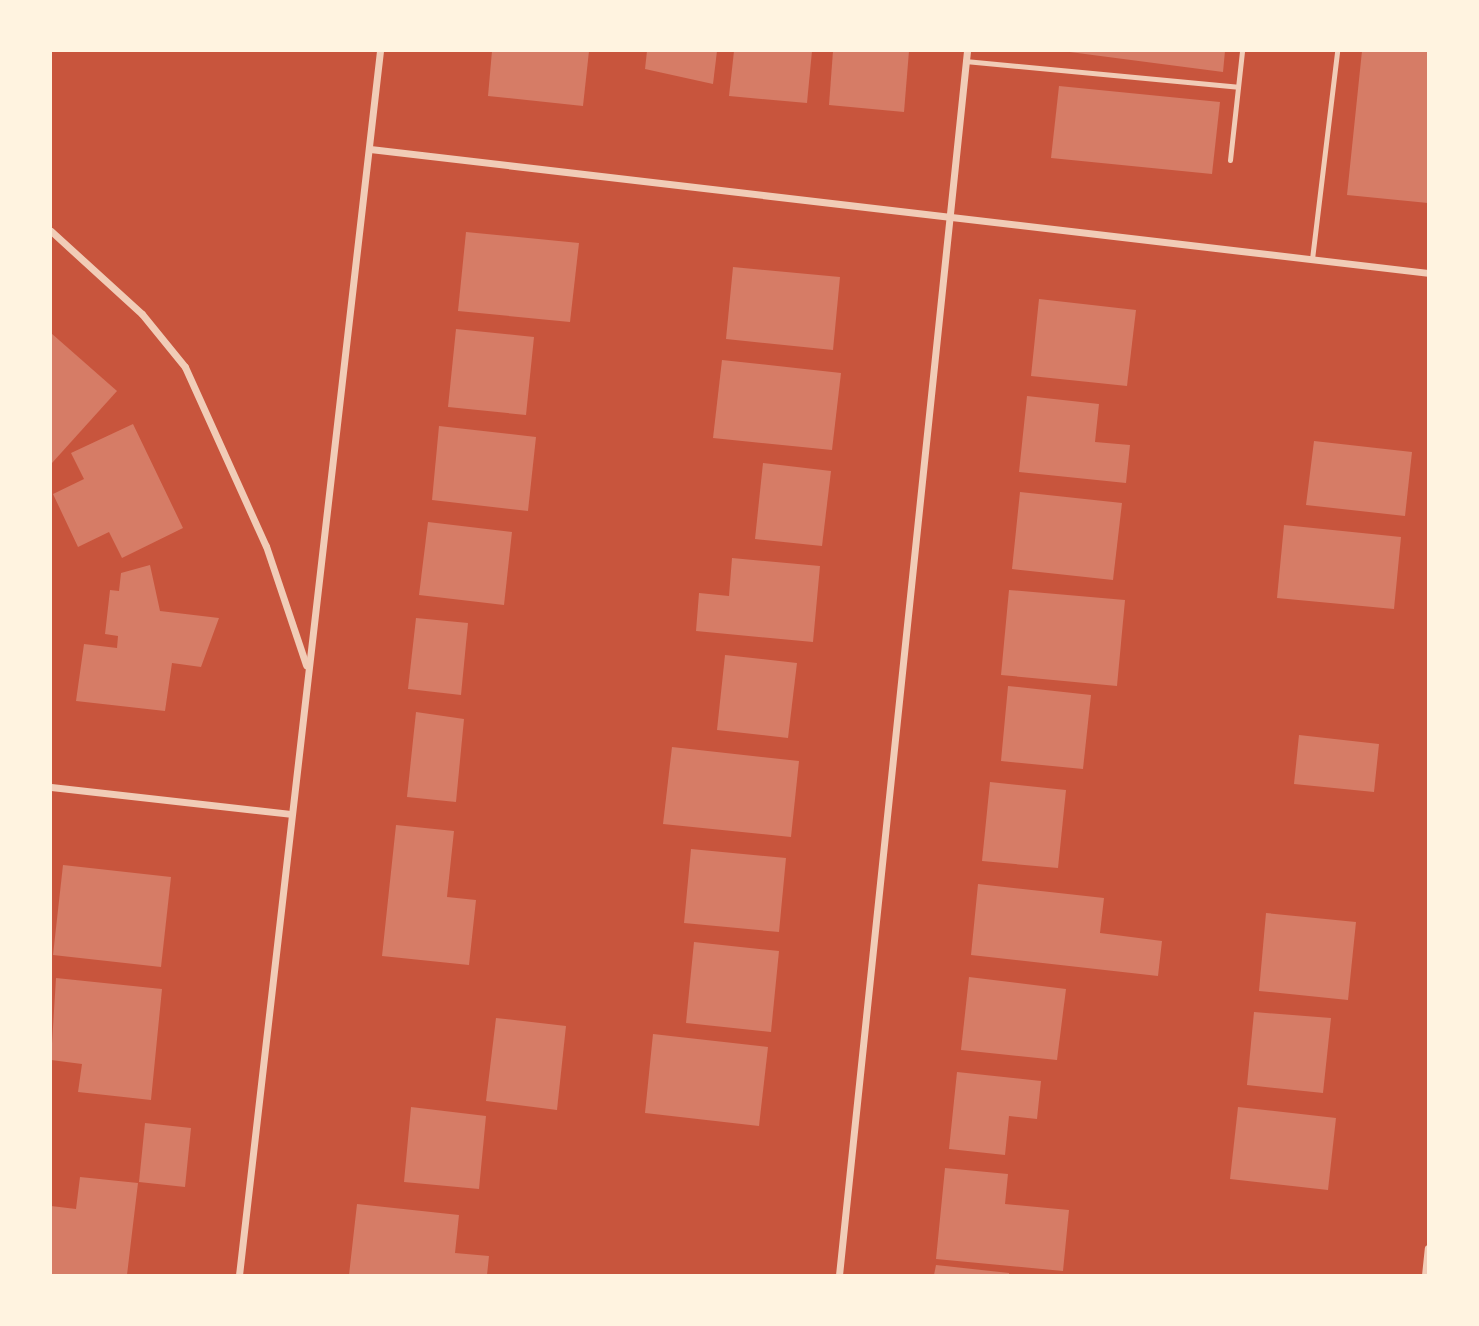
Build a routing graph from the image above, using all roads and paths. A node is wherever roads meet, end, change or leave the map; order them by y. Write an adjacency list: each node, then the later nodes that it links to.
1 (380, 51): 7 (street)
2 (967, 51): 5 (street)
3 (1242, 51): 6 (lane)
4 (1337, 51): 11 (lane)
5 (965, 61): 6 (lane); 9 (street)
6 (1238, 87): 8 (lane)
7 (370, 149): 9 (street); 13 (street)
8 (1230, 160)
9 (950, 213): 11 (street); 18 (street)
10 (51, 231): 13 (street)
11 (1312, 259): 12 (street)
12 (1428, 273)
13 (307, 669): 15 (street)
14 (51, 787): 15 (street)
15 (290, 814): 17 (street)
16 (1428, 1248): 19 (street)
17 (239, 1275)
18 (838, 1275)
19 (1425, 1275)

